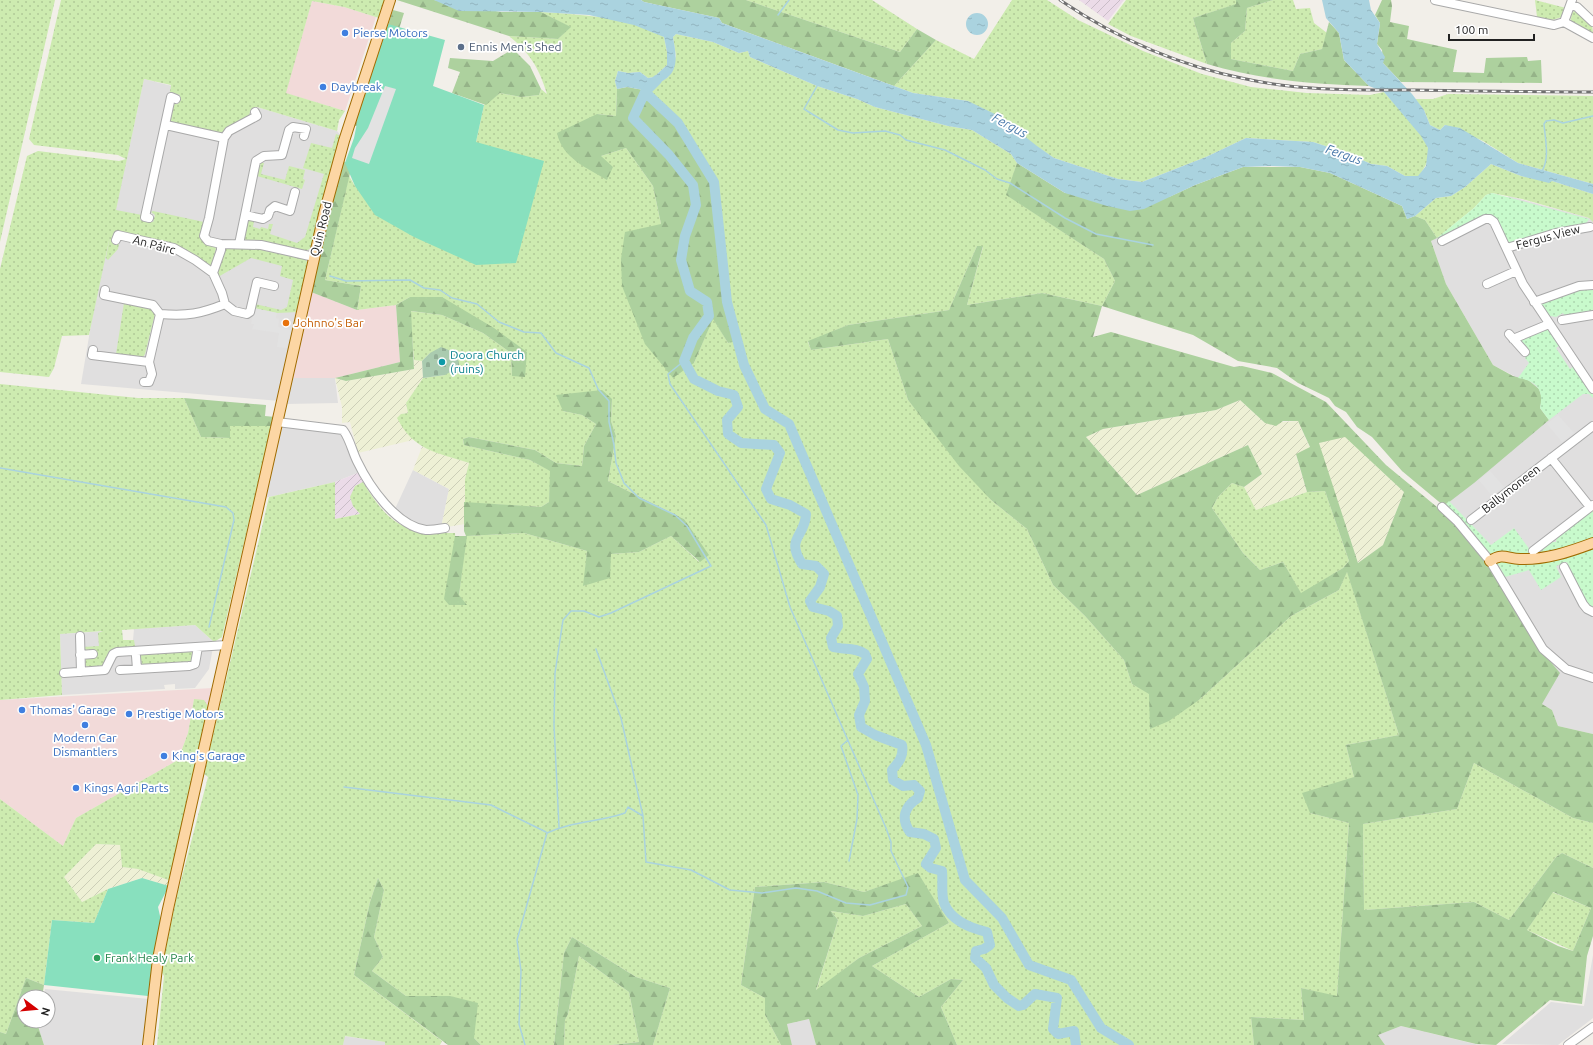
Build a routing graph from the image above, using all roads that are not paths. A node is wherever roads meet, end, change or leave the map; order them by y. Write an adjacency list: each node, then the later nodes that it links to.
1 (390, 0): 21 (main road, Quin Road)
2 (1435, 0): 4 (street)
3 (1572, 2): 4 (street); 5 (street)
4 (1564, 22): 6 (street)
5 (1593, 22)
6 (1593, 38)
7 (176, 99): 9 (street)
8 (255, 112): 11 (street)
9 (166, 125): 11 (street); 14 (street)
10 (304, 136): 13 (street)
11 (224, 138): 18 (street)
12 (295, 192): 13 (street)
13 (245, 215): 19 (street)
14 (149, 218)
15 (1590, 227): 20 (street, Fergus View)
16 (116, 240): 23 (street, An Páirc)
17 (1442, 241): 20 (street)
18 (221, 244): 19 (street); 23 (street)
19 (239, 244): 21 (street)
20 (1507, 248): 22 (street)
21 (314, 257): 40 (main road, Quin Road)
22 (1516, 271): 24 (street); 28 (street)
23 (213, 273): 29 (street, An Páirc)
24 (1487, 284)
25 (1593, 285): 28 (street)
26 (274, 286): 29 (street)
27 (105, 290): 30 (street)
28 (1534, 302): 33 (street)
29 (225, 304): 30 (street)
30 (160, 314): 36 (street)
31 (1593, 315): 32 (street)
32 (1562, 320)
33 (1548, 324): 35 (street); 37 (street)
34 (93, 350): 36 (street)
35 (1525, 352)
36 (149, 362): 38 (street)
37 (1589, 377): 39 (street)
38 (144, 382)
39 (1593, 389)
40 (277, 422): 46 (street); 53 (main road, Quin Road)
41 (1593, 426): 42 (street, Ballymoneen)
42 (1551, 458): 43 (street, Ballymoneen); 45 (street, Ballymoneen)
43 (1592, 506): 48 (street, Ballymoneen)
44 (1442, 507): 49 (street)
45 (1471, 520)
46 (445, 528)
47 (1593, 543): 49 (main road)
48 (1533, 551)
49 (1490, 561): 62 (street)
50 (1564, 567): 51 (street)
51 (1593, 612)
52 (80, 636): 56 (street)
53 (227, 645): 54 (street); 64 (main road, Quin Road)
54 (198, 647): 58 (street); 60 (street)
55 (93, 654): 56 (street)
56 (80, 655): 60 (street)
57 (136, 656): 58 (street)
58 (137, 669): 59 (street)
59 (120, 670)
60 (81, 672): 61 (street)
61 (64, 673)
62 (1593, 678)
63 (1593, 1027): 65 (street)
64 (148, 1045)
65 (1568, 1045)

